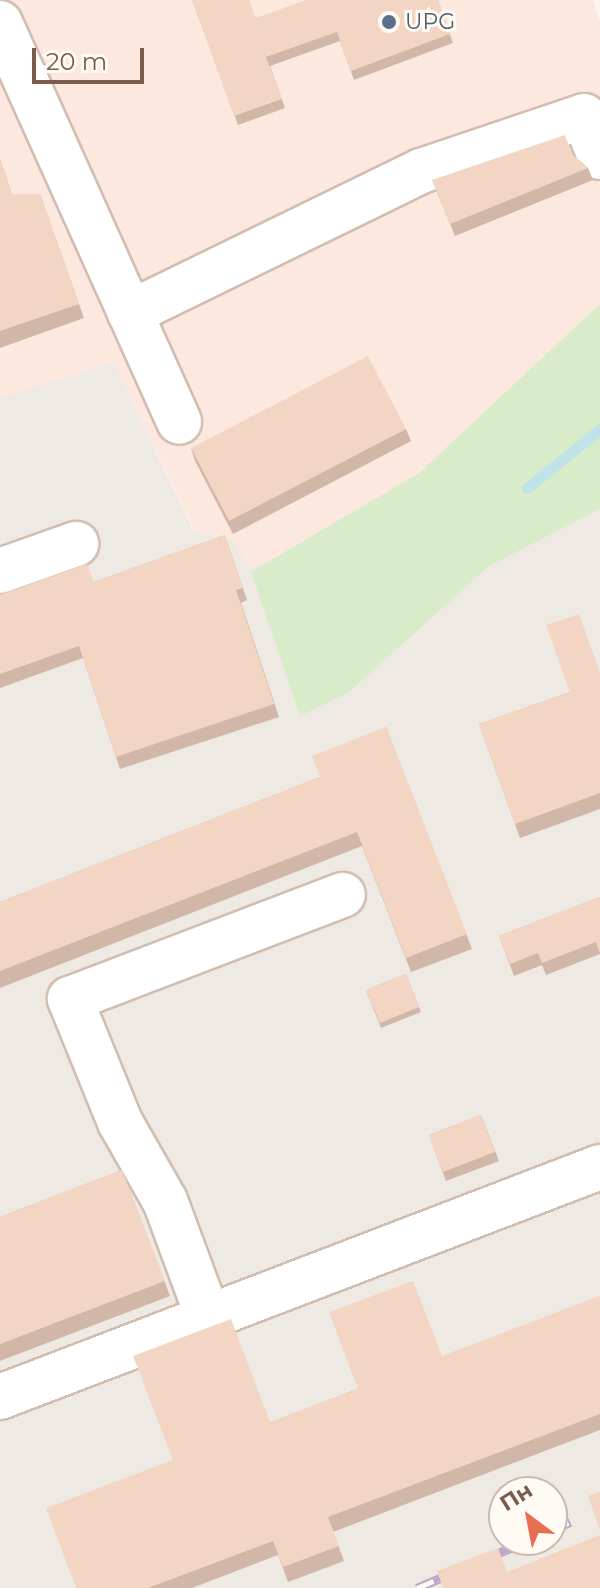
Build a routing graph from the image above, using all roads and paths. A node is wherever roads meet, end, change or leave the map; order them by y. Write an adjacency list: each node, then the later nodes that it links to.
1 (0, 23): 3 (lane)
2 (600, 157): 3 (lane)
3 (130, 313): 4 (lane)
4 (179, 422)
5 (76, 544): 6 (lane)
6 (0, 571)
7 (343, 895): 9 (lane)
8 (600, 1167): 9 (lane)
9 (208, 1317): 10 (lane)
10 (0, 1397)

